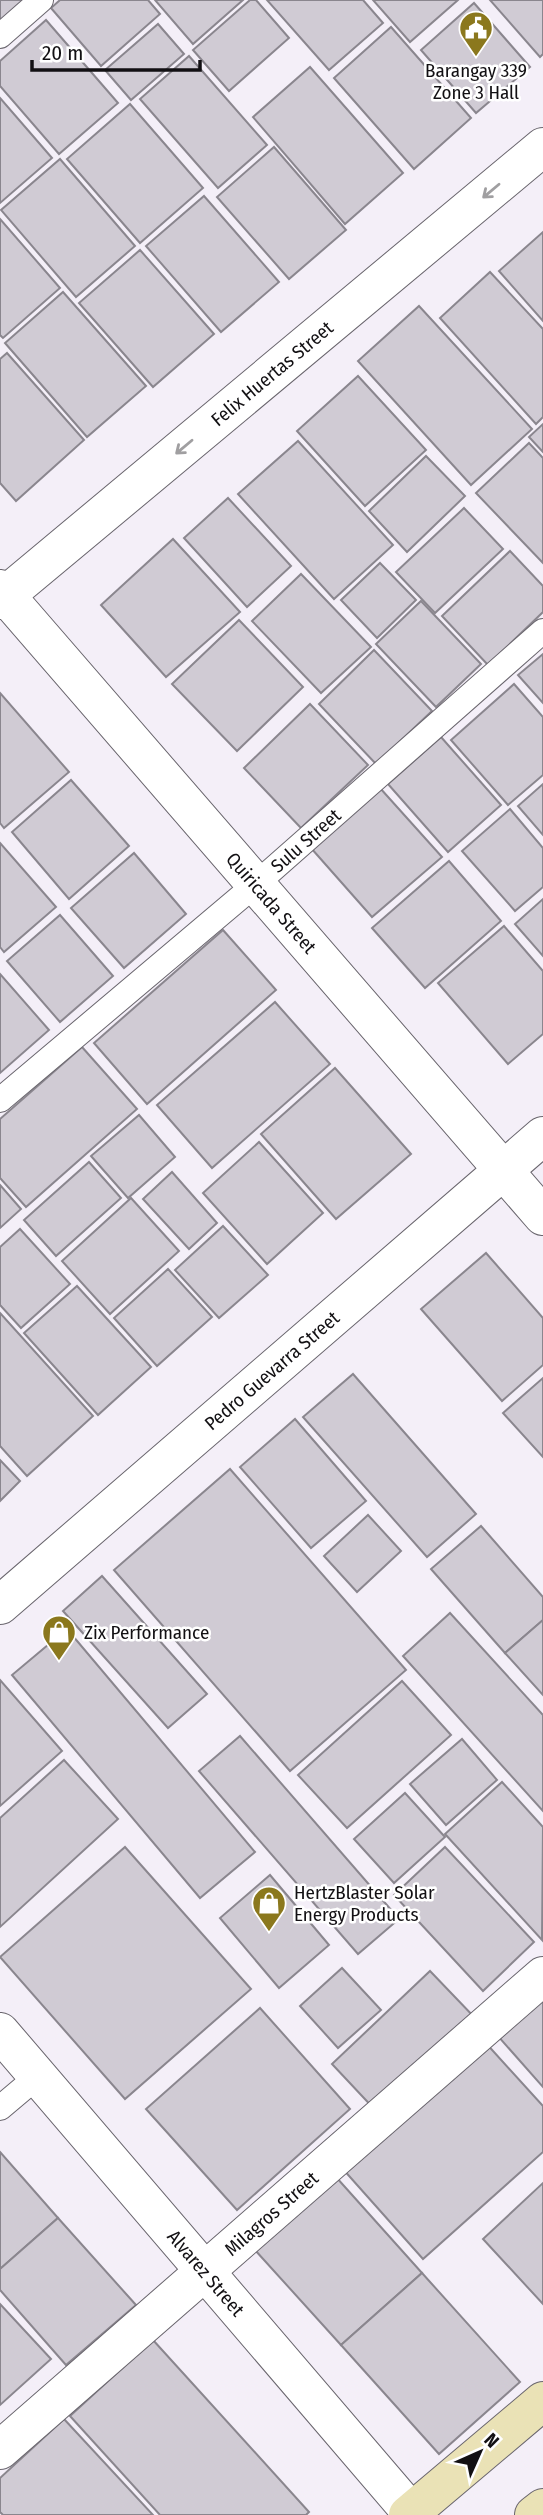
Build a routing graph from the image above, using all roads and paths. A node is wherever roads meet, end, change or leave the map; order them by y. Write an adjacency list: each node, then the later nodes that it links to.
1 (41, 0): 2 (lane)
2 (0, 36)
3 (543, 148): 4 (street, Felix Huertas Street, one-way to 4)
4 (2, 595): 6 (street, Quiricada Street)
5 (543, 631): 6 (lane, Sulu Street)
6 (256, 884): 7 (lane, Sulu Street); 9 (street, Quiricada Street)
7 (0, 1100)
8 (543, 1136): 9 (street, Pedro Guevarra Street)
9 (503, 1171): 10 (street, Quiricada Street); 11 (street, Pedro Guevarra Street)
10 (543, 1216)
11 (0, 1605)
12 (543, 1976): 16 (street, Milagros Street)
13 (0, 2032): 14 (street, Alvarez Street)
14 (38, 2076): 15 (lane); 16 (street, Alvarez Street)
15 (0, 2108)
16 (205, 2272): 18 (street, Milagros Street); 20 (street, Alvarez Street)
17 (543, 2401): 20 (main road)
18 (0, 2450)
19 (543, 2508): 21 (main road)
20 (411, 2514)
21 (534, 2515)

